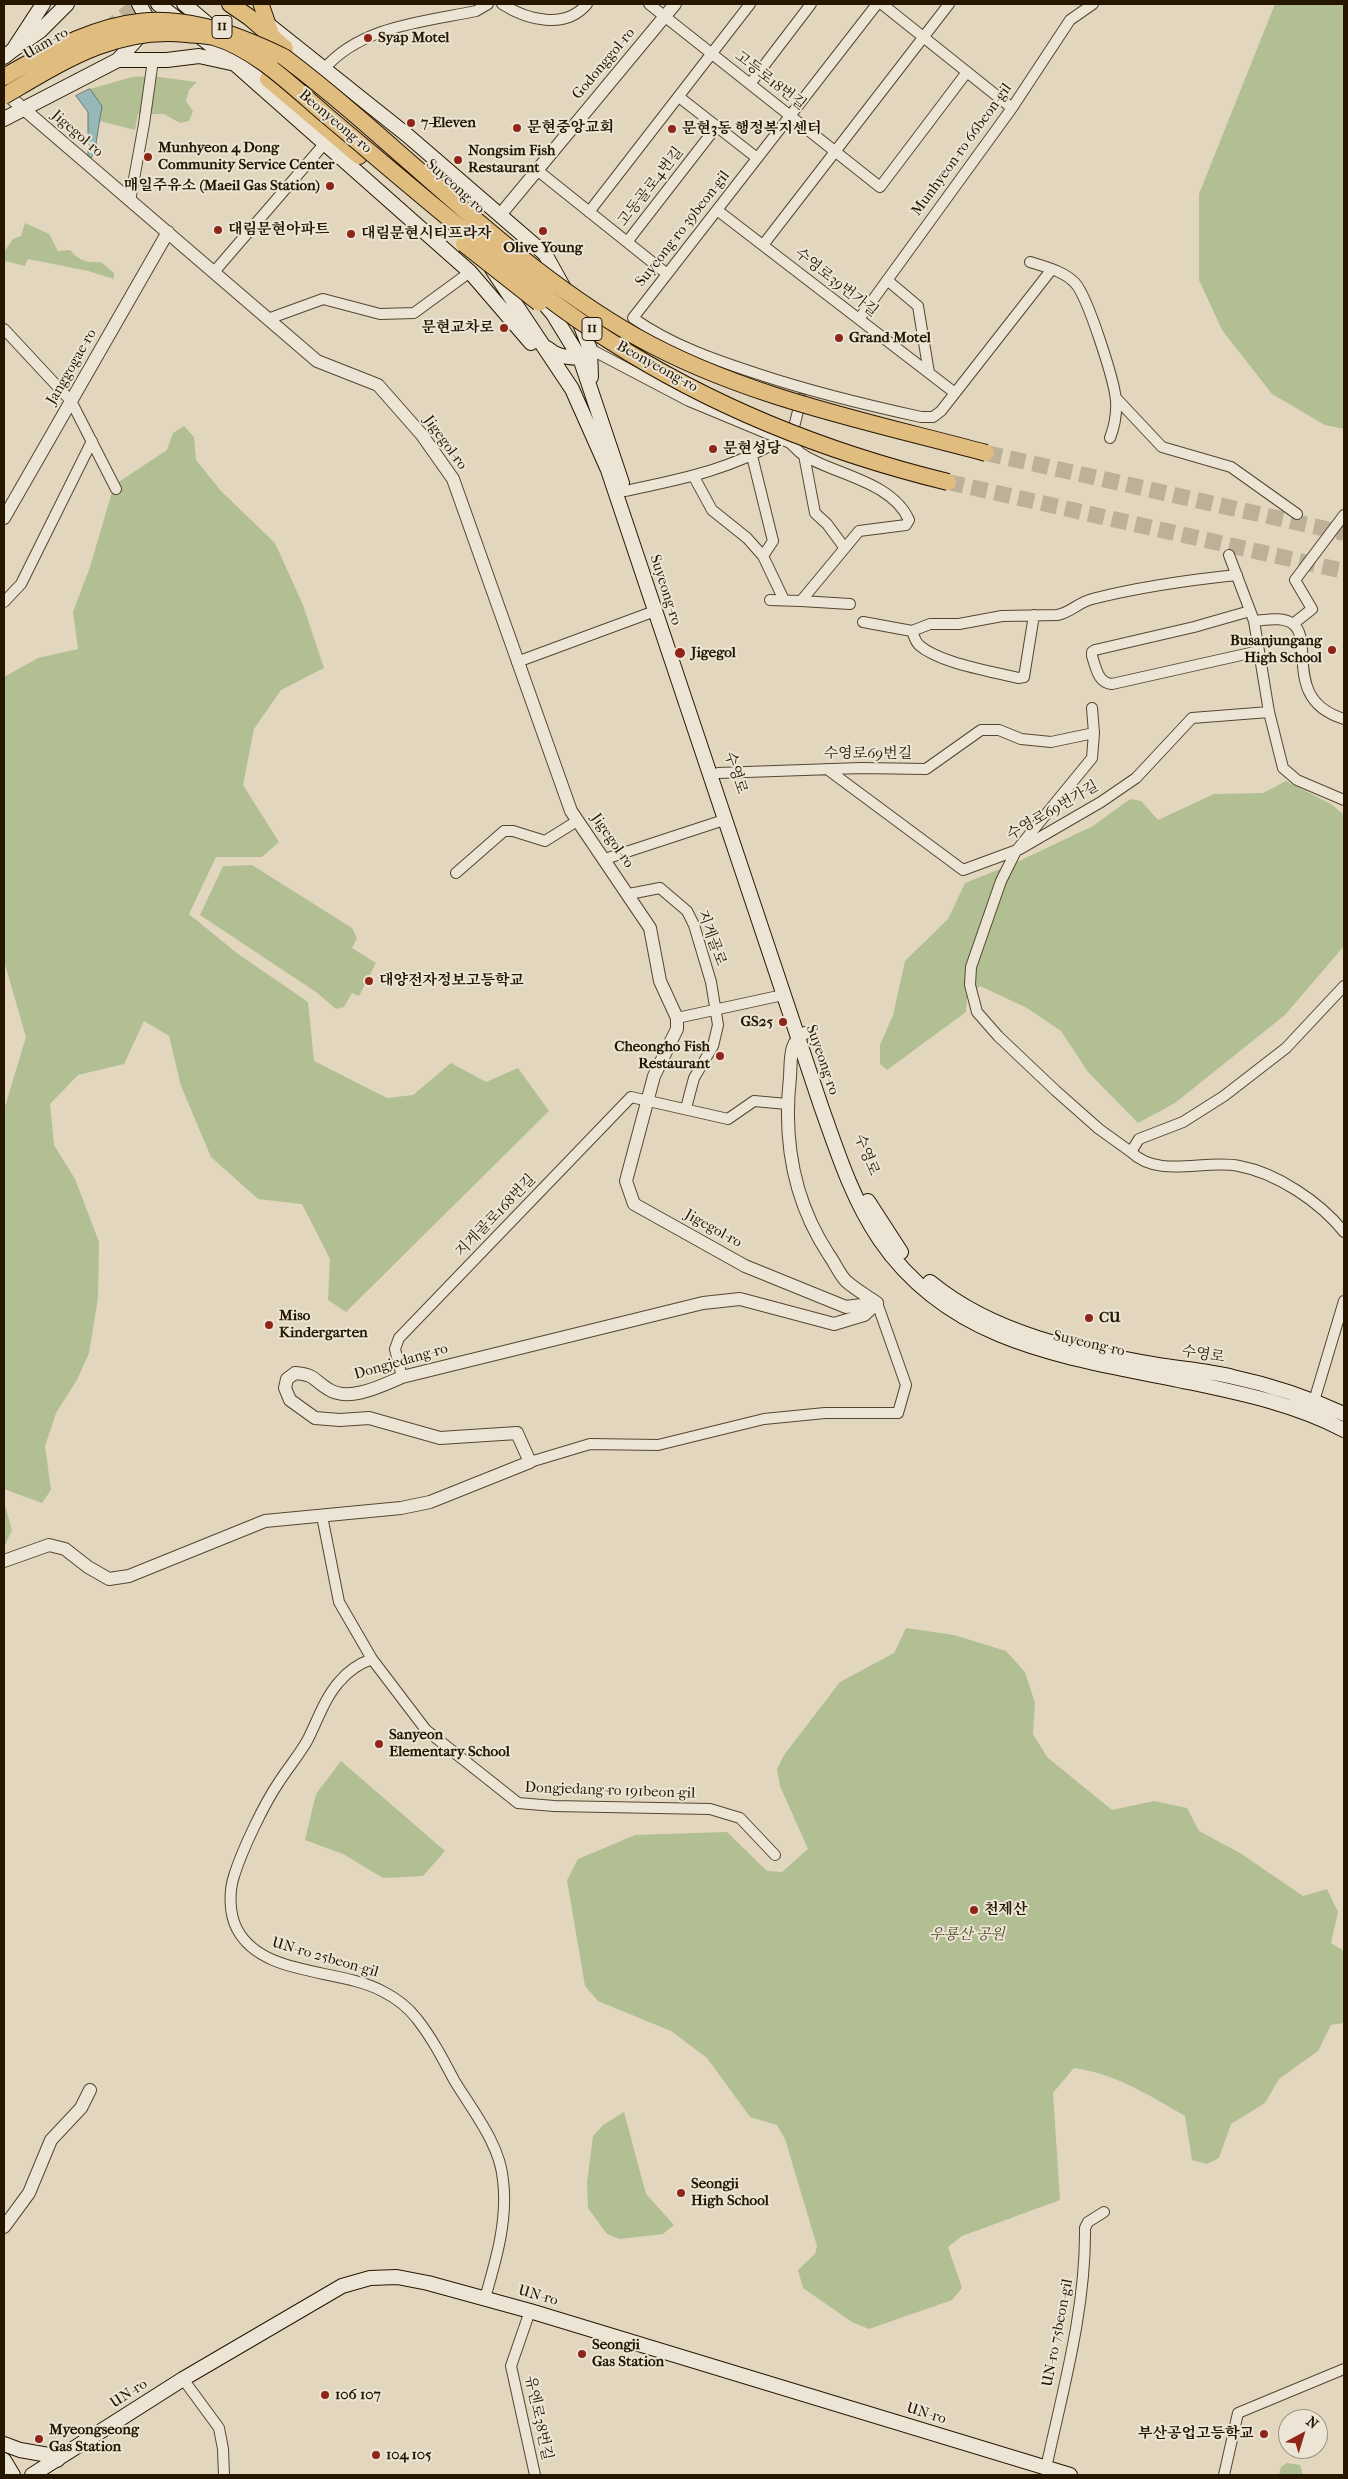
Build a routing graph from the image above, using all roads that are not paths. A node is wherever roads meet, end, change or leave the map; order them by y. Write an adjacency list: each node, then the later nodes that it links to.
1 (43, 4): 25 (main road, Uam-ro)
2 (67, 4): 25 (main road)
3 (139, 4): 21 (main road)
4 (159, 4): 21 (main road); 29 (main road, Suyeong-ro)
5 (184, 4): 20 (main road)
6 (230, 4): 23 (highway); 66 (main road, Suyeong-ro)
7 (262, 4): 23 (main road)
8 (488, 4): 30 (street)
9 (502, 4): 10 (street)
10 (587, 4)
11 (649, 4): 19 (street, 고등로18번길)
12 (675, 4): 19 (street, Godonggol-ro)
13 (750, 4): 26 (street)
14 (811, 4): 34 (street)
15 (877, 4): 40 (street, Suyeong-ro 39beon-gil)
16 (882, 4): 24 (street)
17 (949, 4): 24 (street)
18 (1093, 4): 38 (street, Munhyeon-ro 66beon-gil)
19 (664, 16): 26 (street, 고등로18번길); 46 (street, Godonggol-ro)
20 (206, 21): 33 (main road); 64 (main road, Suyeong-ro)
21 (146, 28): 27 (main road)
22 (105, 29): 35 (main road, Uam-ro)
23 (270, 29): 30 (main road); 63 (highway, bridge)
24 (923, 36): 31 (street); 44 (street)
25 (8, 54)
26 (711, 54): 34 (street, 고등로18번길); 37 (street)
27 (118, 60): 28 (main road); 39 (main road)
28 (153, 60): 29 (main road); 47 (street)
29 (235, 64): 33 (main road); 43 (main road, Suyeong-ro)
30 (324, 69): 50 (main road)
31 (968, 72): 38 (street); 44 (street, 고등로18번길)
32 (4, 77): 63 (highway, Beonyeong-ro / 11, bridge)
33 (268, 79): 65 (highway, bridge)
34 (750, 84): 40 (street, 고등로18번길)
35 (4, 87)
36 (4, 94): 39 (street, Jigegol-ro); 65 (highway, Beonyeong-ro / 11, bridge)
37 (679, 97): 42 (street); 49 (street)
38 (1012, 108): 59 (street, Munhyeon-ro 66beon-gil)
39 (22, 109): 41 (main road); 47 (street, Jigegol-ro)
40 (790, 116): 44 (street, 고등로18번길); 45 (street, Suyeong-ro 39beon-gil)
41 (4, 119)
42 (717, 126): 45 (street); 52 (street, 고동골로4번길)
43 (325, 143): 56 (street); 57 (main road, Suyeong-ro)
44 (835, 152): 53 (street)
45 (757, 158): 48 (street, Suyeong-ro 39beon-gil)
46 (537, 170): 49 (street, 고동골로4번길); 50 (street, Godonggol-ro)
47 (130, 201): 51 (street, Jigegol-ro)
48 (717, 210): 53 (street, 수영로39번가길); 58 (street, Suyeong-ro 39beon-gil)
49 (589, 212): 52 (street, 고동골로4번길)
50 (500, 215): 66 (main road)
51 (168, 232): 56 (street, Jigegol-ro); 72 (street, Janggogae-ro)
52 (627, 242): 58 (street, 고동골로4번길)
53 (763, 245): 61 (street, 수영로39번가길)
54 (1030, 262): 55 (street)
55 (1052, 269): 69 (street); 70 (street)
56 (214, 272): 60 (street, Jigegol-ro)
57 (470, 272): 60 (street); 71 (main road, Suyeong-ro)
58 (667, 274): 68 (street, Suyeong-ro 39beon-gil)
59 (887, 280): 61 (street, Munhyeon-ro 66beon-gil); 67 (street)
60 (268, 319): 103 (street, Jigegol-ro)
61 (859, 319): 67 (street, 수영로39번가길)
62 (4, 329): 72 (street)
63 (635, 336): 77 (highway, Beonyeong-ro / 11, bridge)
64 (537, 337): 66 (main road); 71 (main road, Suyeong-ro)
65 (608, 340): 81 (highway, Beonyeong-ro / 11, bridge)
66 (585, 353): 74 (street); 83 (main road, Suyeong-ro)
67 (929, 373): 69 (street, 수영로39번가길)
68 (803, 388): 69 (street); 76 (street)
69 (955, 393)
70 (1116, 398): 73 (street); 84 (street)
71 (577, 400): 96 (main road, Suyeong-ro)
72 (71, 401): 75 (street); 86 (street, Janggogae-ro)
73 (1110, 438)
74 (780, 440): 76 (street); 79 (street)
75 (92, 441): 82 (street); 94 (street)
76 (790, 443): 78 (street)
77 (986, 453)
78 (804, 455): 87 (street); 87 (street)
79 (752, 456): 80 (street); 88 (street)
80 (694, 477): 83 (street); 88 (street)
81 (948, 482)
82 (116, 489)
83 (625, 491): 109 (main road, Suyeong-ro)
84 (1297, 514)
85 (1344, 515): 100 (street)
86 (4, 518)
87 (844, 547): 93 (street)
88 (763, 556): 92 (street)
89 (1229, 556): 90 (street)
90 (1237, 575): 97 (street); 98 (street)
91 (770, 600): 92 (street)
92 (784, 600): 93 (street)
93 (801, 601): 95 (street)
94 (4, 602)
95 (850, 604)
96 (655, 611): 103 (street); 111 (main road, Suyeong-ro)
97 (1034, 615): 101 (street); 101 (street)
98 (1252, 616): 100 (street); 102 (street); 102 (street)
99 (863, 622): 101 (street)
100 (1293, 624): 106 (street)
101 (912, 631)
102 (1259, 651): 105 (street)
103 (517, 662): 112 (street, Jigegol-ro)
104 (1092, 708): 107 (street)
105 (1269, 712): 110 (street); 113 (street, 수영로69번가길)
106 (1344, 719)
107 (1094, 733): 108 (street, 수영로69번길); 113 (street)
108 (827, 769): 109 (street, 수영로69번길); 113 (street, 수영로69번가길)
109 (718, 774): 121 (main road, 수영로)
110 (1344, 800)
111 (724, 820): 114 (street); 118 (main road, Suyeong-ro)
112 (577, 821): 114 (street, Jigegol-ro); 115 (street)
113 (1016, 851): 125 (street)
114 (606, 859): 116 (street, Jigegol-ro)
115 (456, 873)
116 (629, 894): 119 (street, 지게골로); 120 (street, Jigegol-ro)
117 (1344, 986): 125 (street)
118 (783, 994): 119 (street); 121 (main road, Suyeong-ro)
119 (716, 1010): 120 (street); 124 (street, 지게골로)
120 (678, 1018): 122 (street, Jigegol-ro)
121 (801, 1035): 123 (street); 130 (main road, 수영로); 132 (main road, Suyeong-ro)
122 (647, 1100): 124 (street); 128 (street, Jigegol-ro); 129 (street, 지게골로168번길)
123 (787, 1104): 124 (street); 128 (street)
124 (686, 1108)
125 (1131, 1152): 126 (street)
126 (1344, 1232)
127 (1344, 1301): 130 (street)
128 (877, 1303): 129 (street, Dongjedang-ro); 133 (street)
129 (402, 1377): 133 (street, Dongjedang-ro)
130 (1314, 1401): 131 (main road, 수영로)
131 (1344, 1414)
132 (1344, 1430)
133 (530, 1462): 134 (street)
134 (322, 1516): 135 (street); 136 (street, Dongjedang-ro 191beon-gil)
135 (4, 1560)
136 (372, 1659): 137 (street, Dongjedang-ro 191beon-gil); 141 (street, UN-ro 25beon-gil)
137 (775, 1855)
138 (90, 2090): 140 (street)
139 (1104, 2212): 148 (street, UN-ro 75beon-gil)
140 (4, 2227)
141 (485, 2298): 142 (main road, UN-ro); 144 (main road, UN-ro)
142 (530, 2310): 148 (main road, UN-ro); 153 (street, 유엔로38번길)
143 (1344, 2369): 155 (street)
144 (183, 2379): 146 (main road, UN-ro); 152 (street)
145 (4, 2444): 146 (main road)
146 (60, 2458): 150 (main road, UN-ro); 151 (main road)
147 (4, 2460): 149 (main road)
148 (1040, 2470): 154 (main road, UN-ro)
149 (13, 2475)
150 (32, 2475)
151 (44, 2475)
152 (224, 2475)
153 (534, 2475)
154 (1070, 2475)
155 (1224, 2475)

